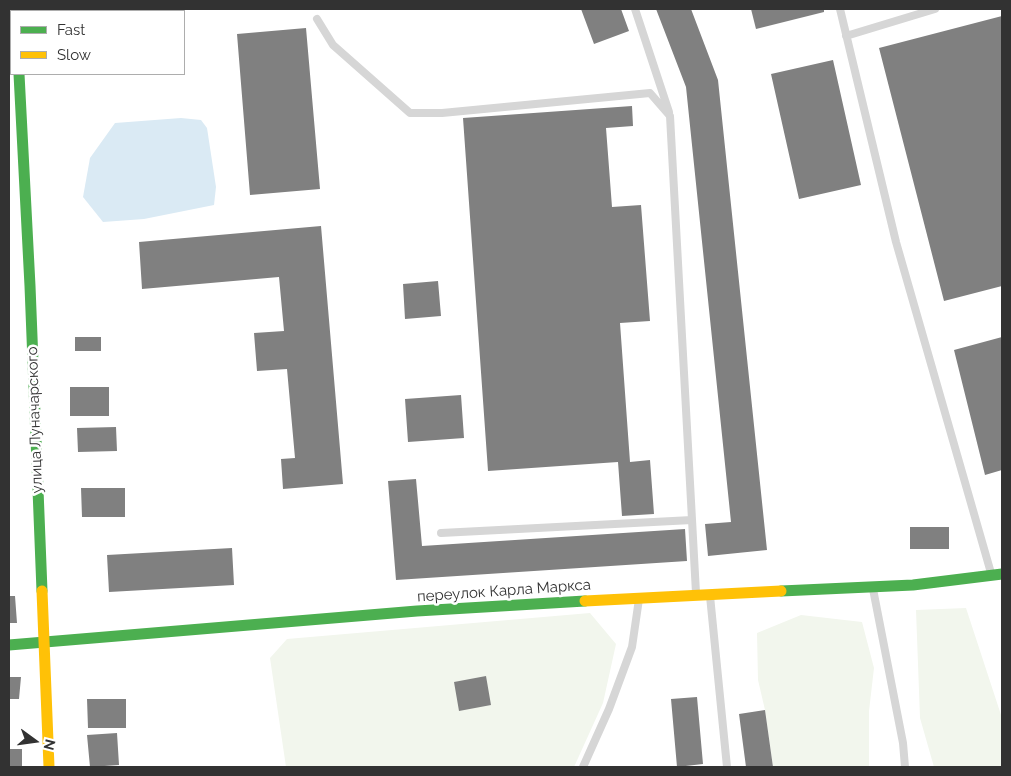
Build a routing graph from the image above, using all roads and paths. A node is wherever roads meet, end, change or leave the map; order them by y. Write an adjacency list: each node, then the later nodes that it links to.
1 (635, 9): 7 (lane)
2 (840, 9): 5 (lane)
3 (935, 9): 5 (lane)
4 (317, 19): 7 (lane)
5 (846, 36): 10 (lane)
6 (18, 75): 15 (street, улица Луначарского)
7 (670, 116): 8 (lane)
8 (692, 520): 9 (lane); 13 (lane)
9 (441, 533)
10 (997, 575): 11 (street, переулок Карла Маркса)
11 (873, 587): 12 (street, переулок Карла Маркса); 20 (lane)
12 (710, 594): 13 (street, переулок Карла Маркса); 19 (lane)
13 (696, 595): 14 (street, переулок Карла Маркса)
14 (640, 598): 15 (street, переулок Карла Маркса); 18 (lane)
15 (44, 643): 16 (street, переулок Карла Маркса); 17 (street, улица Луначарского)
16 (9, 645)
17 (49, 767)
18 (583, 767)
19 (727, 767)
20 (905, 767)

